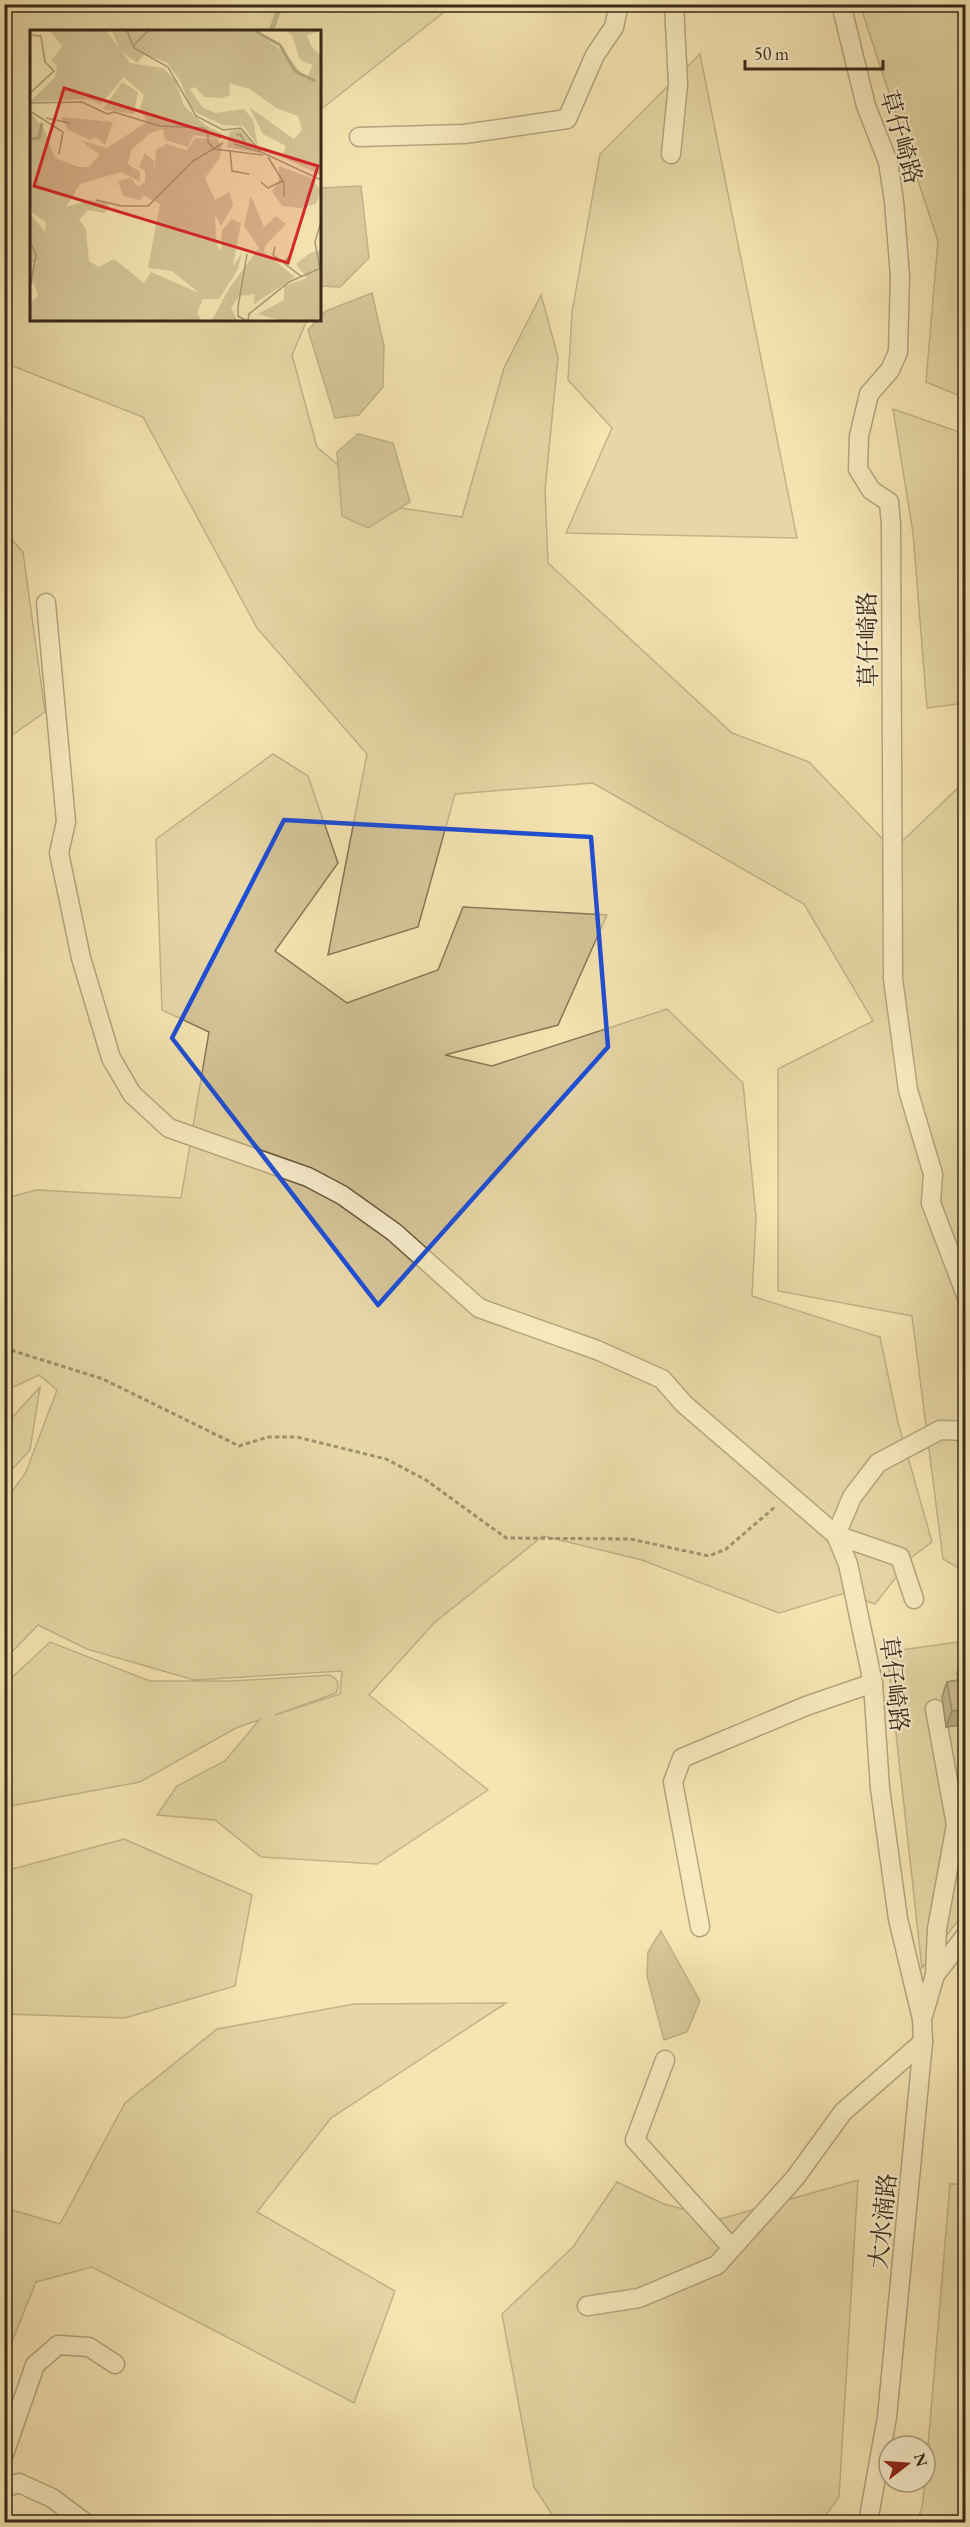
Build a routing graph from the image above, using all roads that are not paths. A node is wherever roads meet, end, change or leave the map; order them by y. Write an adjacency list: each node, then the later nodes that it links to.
1 (619, 4): 4 (street)
2 (674, 4): 5 (street)
3 (841, 4): 7 (street, 草仔崎路)
4 (359, 137)
5 (672, 154)
6 (46, 603): 9 (street)
7 (966, 1295)
8 (966, 1431): 9 (street)
9 (836, 1535): 10 (street); 11 (street, 草仔崎路)
10 (914, 1599)
11 (873, 1683): 14 (street); 17 (street, 草仔崎路)
12 (935, 1709): 13 (street)
13 (961, 1820): 16 (street)
14 (700, 1927)
15 (966, 1935): 16 (street, 大水湳路)
16 (934, 1975): 17 (street, 大水湳路)
17 (922, 2019): 18 (street, 大水湳路)
18 (923, 2042): 20 (street); 26 (street, 大水湳路)
19 (665, 2060): 20 (street)
20 (732, 2248): 21 (street)
21 (587, 2306)
22 (115, 2364): 23 (street)
23 (4, 2454)
24 (4, 2488): 25 (street)
25 (84, 2523)
26 (868, 2523)

